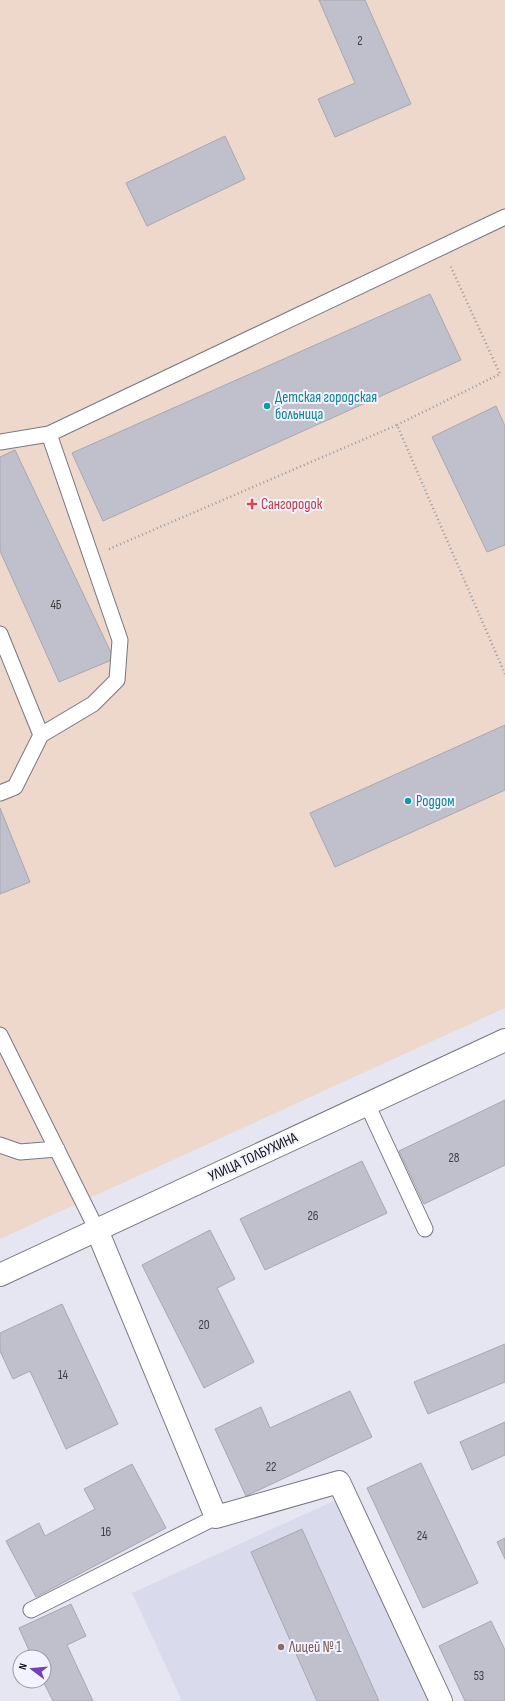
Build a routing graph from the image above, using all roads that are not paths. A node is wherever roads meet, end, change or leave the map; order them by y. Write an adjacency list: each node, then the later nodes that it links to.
1 (505, 217): 2 (lane)
2 (49, 434): 3 (lane); 5 (lane)
3 (0, 442)
4 (0, 634): 5 (lane)
5 (41, 735): 6 (lane)
6 (0, 793)
7 (0, 1035): 11 (lane)
8 (505, 1040): 9 (street, УЛИЦА ТОЛБУХИНА)
9 (367, 1104): 12 (lane); 13 (street, УЛИЦА ТОЛБУХИНА)
10 (0, 1145): 11 (lane)
11 (57, 1149): 13 (lane)
12 (425, 1229)
13 (97, 1230): 14 (street, УЛИЦА ТОЛБУХИНА); 15 (street)
14 (0, 1274)
15 (216, 1518): 16 (lane); 17 (street)
16 (31, 1610)
17 (440, 1701)

